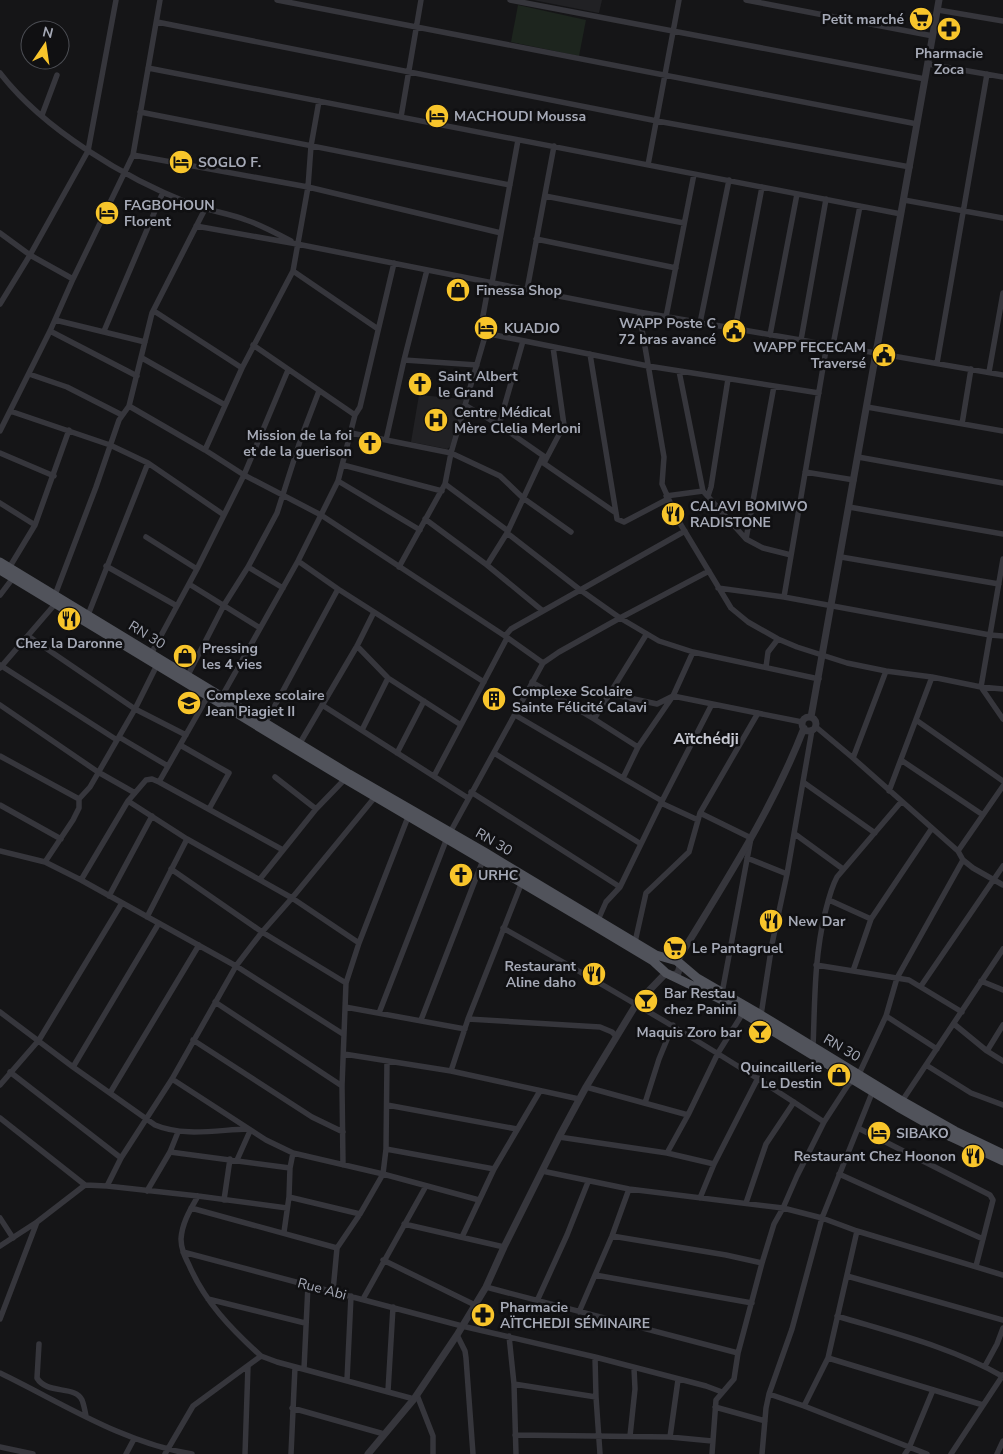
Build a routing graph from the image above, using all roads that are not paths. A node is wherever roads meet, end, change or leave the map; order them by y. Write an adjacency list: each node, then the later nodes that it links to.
1 (116, 0): 33 (street)
2 (160, 0): 11 (street)
3 (277, 0): 12 (street)
4 (421, 0): 12 (street)
5 (510, 0): 13 (street)
6 (679, 0): 13 (street)
7 (746, 0): 14 (street)
8 (939, 0): 9 (street)
9 (938, 10): 10 (street); 14 (street)
10 (1003, 21)
11 (156, 22): 16 (street); 17 (street)
12 (416, 27): 17 (street); 21 (street)
13 (673, 31): 21 (street); 23 (street)
14 (933, 36): 15 (street)
15 (928, 64): 19 (street); 23 (street)
16 (148, 68): 24 (street); 25 (street)
17 (409, 70): 27 (street); 28 (street)
18 (0, 73): 26 (street)
19 (987, 74): 22 (street); 50 (street)
20 (57, 75): 26 (street)
21 (665, 76): 28 (street); 29 (street)
22 (1003, 77)
23 (925, 79): 29 (street)
24 (319, 101): 27 (street); 31 (street)
25 (140, 112): 31 (street); 34 (street)
26 (42, 115): 33 (street)
27 (401, 117): 30 (street)
28 (656, 121): 35 (street); 36 (street)
29 (917, 124): 36 (street)
30 (518, 140): 32 (street); 40 (street)
31 (311, 146): 40 (street); 41 (street)
32 (554, 146): 35 (street); 45 (street)
33 (88, 151): 37 (street); 59 (street)
34 (133, 155): 37 (street); 41 (street)
35 (648, 165): 38 (street)
36 (910, 167): 47 (street)
37 (125, 174): 43 (street); 64 (street)
38 (694, 174): 39 (street); 53 (street)
39 (729, 180): 42 (street); 73 (street)
40 (510, 185): 56 (street)
41 (308, 187): 56 (street); 58 (street)
42 (762, 187): 44 (street); 76 (street)
43 (163, 192): 49 (street); 78 (street)
44 (797, 194): 46 (street); 80 (street)
45 (545, 196): 53 (street); 57 (street)
46 (826, 199): 48 (street); 81 (street)
47 (904, 200): 50 (street); 51 (street)
48 (860, 206): 51 (street); 84 (street)
49 (205, 209): 54 (street); 58 (street)
50 (963, 211): 52 (street); 91 (street)
51 (901, 214): 87 (street)
52 (1003, 218)
53 (684, 223): 61 (street)
54 (196, 226): 58 (street); 69 (street)
55 (0, 233): 59 (street)
56 (501, 233): 65 (street)
57 (536, 239): 61 (street); 66 (street)
58 (297, 244): 60 (street); 63 (street)
59 (30, 254): 64 (street); 68 (street)
60 (394, 264): 62 (street); 75 (street)
61 (676, 268): 71 (street)
62 (427, 270): 65 (street); 90 (street)
63 (293, 271): 75 (street); 85 (street)
64 (72, 279): 72 (street)
65 (491, 283): 66 (street); 79 (street)
66 (527, 290): 70 (street)
67 (1003, 293): 74 (street)
68 (0, 304)
69 (154, 311): 83 (street); 94 (street)
70 (639, 312): 71 (street); 93 (street)
71 (666, 317): 73 (street)
72 (55, 320): 77 (street); 78 (street)
73 (700, 323): 76 (street)
74 (1000, 328): 98 (street)
75 (378, 329): 112 (street)
76 (735, 329): 80 (street)
77 (50, 331): 99 (street); 101 (street)
78 (104, 331): 83 (street)
79 (486, 333): 82 (street); 92 (street)
80 (770, 334): 81 (street)
81 (801, 340): 84 (street)
82 (523, 341): 86 (street); 114 (street)
83 (145, 342): 89 (street)
84 (830, 345): 87 (street); 105 (street)
85 (253, 346): 94 (street); 96 (street)
86 (553, 347): 88 (street); 125 (street)
87 (877, 352): 91 (street); 109 (street)
88 (590, 354): 93 (street); 143 (street)
89 (142, 358): 101 (street); 106 (street)
90 (404, 360): 92 (street); 119 (street)
91 (937, 363): 95 (street)
92 (477, 365): 107 (street)
93 (648, 366): 97 (street); 139 (street)
94 (242, 368): 106 (street)
95 (971, 369): 98 (street); 113 (street)
96 (288, 370): 104 (street); 129 (street)
97 (679, 371): 102 (street); 136 (street)
98 (989, 372): 100 (street)
99 (29, 374): 110 (street); 111 (street)
100 (1003, 375)
101 (137, 376): 108 (street)
102 (728, 379): 103 (street); 138 (street)
103 (774, 386): 105 (street); 154 (street)
104 (320, 391): 112 (street); 137 (street)
105 (819, 393): 128 (street)
106 (224, 405): 121 (street)
107 (465, 405): 114 (street); 123 (street)
108 (129, 406): 111 (street); 121 (street)
109 (867, 407): 113 (street); 124 (street)
110 (10, 411): 115 (street); 116 (street)
111 (122, 415): 120 (street)
112 (355, 415): 118 (street)
113 (962, 424): 117 (street)
114 (499, 425): 125 (street)
115 (69, 430): 120 (street); 130 (street)
116 (0, 431)
117 (1003, 431)
118 (351, 434): 119 (street); 127 (street)
119 (386, 440): 123 (street)
120 (110, 445): 126 (street); 176 (street)
121 (205, 450): 129 (street)
122 (0, 453): 130 (street)
123 (451, 453): 134 (street); 140 (street)
124 (858, 457): 132 (street); 133 (street)
125 (543, 459): 140 (street); 143 (street)
126 (148, 464): 144 (street); 161 (street)
127 (343, 465): 131 (street); 135 (street)
128 (805, 472): 132 (street); 155 (street)
129 (244, 475): 137 (street); 144 (street)
130 (54, 476): 147 (street)
131 (338, 480): 145 (street); 148 (street)
132 (854, 480): 142 (street)
133 (1003, 483)
134 (445, 484): 135 (street); 150 (street)
135 (442, 490): 146 (street)
136 (704, 491): 138 (street); 139 (street)
137 (284, 495): 145 (street); 162 (street)
138 (708, 496): 154 (street)
139 (667, 497): 143 (street); 149 (street)
140 (523, 498): 150 (street); 151 (street)
141 (0, 503): 147 (street)
142 (849, 507): 152 (street); 156 (street)
143 (616, 513)
144 (224, 515): 165 (street)
145 (321, 516): 158 (street); 163 (street)
146 (425, 519): 148 (street); 160 (street)
147 (35, 525): 164 (street)
148 (420, 530): 163 (street)
149 (685, 531): 166 (street); 173 (street)
150 (508, 532): 160 (street); 173 (street)
151 (571, 532)
152 (1003, 534)
153 (146, 537): 165 (street)
154 (746, 540): 155 (street)
155 (791, 555): 175 (street)
156 (841, 557): 169 (street); 179 (street)
157 (1003, 560): 169 (street)
158 (298, 561): 170 (street); 172 (street)
159 (0, 562): 164 (main road, RN 30 / RN 30)
160 (486, 565): 180 (street)
161 (106, 566): 178 (street); 182 (street)
162 (248, 567): 170 (street); 177 (street)
163 (400, 567): 189 (street)
164 (5, 569): 167 (main road, RN 30); 176 (main road, RN 30 / RN 30)
165 (197, 569): 168 (street)
166 (709, 571): 171 (street); 183 (street)
167 (13, 578): 174 (street); 176 (main road, RN 30)
168 (189, 584): 177 (street); 178 (street)
169 (999, 584): 186 (street)
170 (283, 588): 184 (street)
171 (718, 588): 175 (street); 190 (street)
172 (338, 589): 181 (street); 223 (street)
173 (579, 590): 180 (street); 183 (street)
174 (0, 595)
175 (784, 597): 179 (street)
176 (56, 599): 182 (main road, RN 30 / RN 30); 187 (street); 196 (main road, RN 30)
177 (224, 605): 184 (street); 200 (street)
178 (177, 606): 193 (street)
179 (832, 607): 186 (street); 194 (street)
180 (543, 611): 189 (street)
181 (374, 612): 191 (street); 204 (street)
182 (88, 615): 193 (main road, RN 30 / RN 30)
183 (620, 618): 185 (street); 195 (street)
184 (260, 628): 210 (street)
185 (646, 635): 192 (street); 208 (street)
186 (990, 635): 188 (street); 206 (street)
187 (28, 636): 197 (street); 216 (street)
188 (1003, 636)
189 (506, 637): 195 (street); 204 (street)
190 (778, 639): 194 (street); 198 (street)
191 (358, 646): 202 (street); 215 (street)
192 (693, 652): 198 (street); 211 (street)
193 (151, 654): 200 (main road, RN 30 / RN 30)
194 (823, 656): 199 (street); 203 (street)
195 (543, 663): 205 (street)
196 (157, 666): 209 (main road, RN 30); 216 (street)
197 (1, 667): 229 (street)
198 (766, 667): 203 (street)
199 (886, 671): 201 (street); 236 (street)
200 (188, 675): 210 (main road, RN 30 / RN 30)
201 (932, 677): 206 (street); 222 (street)
202 (388, 678): 212 (street); 227 (street)
203 (819, 679): 219 (street)
204 (484, 682): 224 (street)
205 (532, 682): 218 (street); 220 (street)
206 (981, 687): 207 (street); 221 (street)
207 (1003, 689)
208 (611, 694): 211 (street); 220 (street)
209 (208, 696): 228 (street); 243 (main road, RN 30)
210 (222, 696): 223 (main road, RN 30 / RN 30)
211 (673, 696): 213 (street); 232 (street)
212 (424, 701): 224 (street); 233 (street)
213 (712, 704): 217 (street); 254 (street)
214 (0, 705): 239 (street)
215 (322, 705): 227 (street); 230 (street)
216 (135, 709): 228 (street); 229 (street)
217 (758, 713): 225 (street); 259 (street)
218 (514, 715): 234 (street); 242 (street)
219 (811, 717): 225 (street); 226 (street)
220 (594, 719): 232 (street)
221 (1003, 719)
222 (916, 720): 237 (street); 244 (street)
223 (266, 722): 230 (main road, RN 30 / RN 30)
224 (461, 725): 240 (street)
225 (803, 725): 226 (street); 269 (street)
226 (814, 729): 236 (street); 246 (street)
227 (362, 730): 233 (street)
228 (186, 735): 231 (street)
229 (118, 738): 238 (street); 239 (street)
230 (300, 743): 267 (main road, RN 30 / RN 30)
231 (180, 745): 238 (street); 257 (street)
232 (638, 747): 242 (street)
233 (398, 753): 240 (street)
234 (494, 753): 250 (street); 271 (street)
235 (0, 756): 252 (street)
236 (853, 758): 248 (street)
237 (901, 760): 248 (street); 260 (street)
238 (168, 766): 245 (street)
239 (98, 772): 249 (street); 252 (street)
240 (434, 776): 250 (street)
241 (275, 777): 258 (street)
242 (624, 778): 254 (street)
243 (345, 780): 251 (main road, RN 30); 258 (street)
244 (1003, 781)
245 (160, 782): 249 (street); 257 (street)
246 (804, 782): 265 (street); 266 (street)
247 (1003, 786): 260 (street)
248 (889, 791): 255 (street)
249 (136, 793): 253 (street)
250 (470, 795): 267 (street); 288 (street)
251 (375, 797): 262 (main road, RN 30); 290 (street)
252 (80, 800): 270 (street)
253 (128, 802): 261 (street); 284 (street)
254 (662, 802): 263 (street); 271 (street)
255 (901, 802): 264 (street); 265 (street)
256 (0, 806): 270 (street)
257 (209, 809): 272 (street)
258 (316, 809): 272 (street)
259 (700, 813): 263 (street); 269 (street)
260 (983, 815): 274 (street)
261 (152, 816): 268 (street); 289 (street)
262 (408, 816): 267 (main road, RN 30); 300 (street)
263 (698, 820): 299 (street)
264 (932, 828): 274 (street); 294 (street)
265 (875, 833): 281 (street)
266 (795, 834): 281 (street); 282 (street)
267 (448, 835): 276 (main road, RN 30); 295 (main road, RN 30 / RN 30); 319 (street)
268 (187, 838): 280 (street); 283 (street)
269 (751, 838): 275 (street); 303 (street)
270 (61, 839): 278 (street)
271 (641, 844): 288 (street)
272 (283, 850): 283 (street)
273 (0, 851): 278 (street)
274 (958, 851): 277 (street)
275 (748, 858): 282 (street); 313 (street)
276 (483, 860): 286 (main road, RN 30); 324 (street)
277 (963, 860): 285 (street); 308 (street)
278 (45, 862): 284 (street)
279 (1003, 866): 285 (street)
280 (171, 869): 293 (street); 298 (street)
281 (843, 869): 291 (street)
282 (787, 874): 320 (street)
283 (260, 879): 290 (street)
284 (81, 880): 289 (street)
285 (994, 880): 287 (street); 311 (street)
286 (522, 882): 297 (street); 307 (main road, RN 30)
287 (1003, 886)
288 (620, 887): 295 (street)
289 (110, 896): 292 (street)
290 (292, 898): 298 (street); 300 (street)
291 (829, 900): 294 (street); 304 (street)
292 (122, 903): 293 (street); 331 (street)
293 (147, 916): 296 (street)
294 (871, 919): 306 (street)
295 (598, 920): 299 (main road, RN 30 / RN 30)
296 (158, 923): 301 (street); 341 (street)
297 (503, 928): 315 (street); 323 (street)
298 (262, 932): 305 (street); 310 (street)
299 (635, 942): 303 (main road, RN 30 / RN 30)
300 (359, 943): 310 (street)
301 (199, 945): 305 (street); 351 (street)
302 (1003, 949): 309 (street)
303 (678, 961): 307 (street); 313 (main road, RN 30 / RN 30)
304 (816, 965): 306 (street); 333 (street)
305 (236, 966): 314 (street); 329 (street)
306 (853, 972): 308 (street)
307 (666, 973): 315 (street); 318 (main road, RN 30)
308 (897, 978): 311 (street); 322 (street)
309 (981, 981): 312 (street); 317 (street)
310 (346, 983): 316 (street)
311 (921, 986): 317 (street)
312 (1003, 990)
313 (722, 993): 320 (main road, RN 30 / RN 30)
314 (215, 1002): 332 (street); 348 (street)
315 (637, 1003): 327 (street); 330 (street)
316 (345, 1007): 319 (street); 329 (street)
317 (962, 1012): 325 (street)
318 (743, 1013): 336 (street); 344 (main road, RN 30)
319 (379, 1014): 324 (street)
320 (761, 1015): 333 (main road, RN 30 / RN 30)
321 (2, 1016): 331 (street)
322 (886, 1016): 334 (street); 344 (street)
323 (468, 1019): 328 (street); 330 (street)
324 (421, 1020): 328 (street)
325 (954, 1024): 334 (street); 335 (street)
326 (1003, 1024): 335 (street)
327 (673, 1025): 336 (street); 356 (street)
328 (465, 1028): 342 (street)
329 (343, 1034): 337 (street)
330 (616, 1036): 349 (street)
331 (39, 1040): 341 (street); 343 (street)
332 (193, 1040): 346 (street); 367 (street)
333 (813, 1047): 344 (main road, RN 30 / RN 30)
334 (937, 1049): 340 (street)
335 (986, 1050): 339 (street)
336 (718, 1053): 345 (street); 359 (street)
337 (344, 1054): 338 (street); 348 (street)
338 (387, 1061): 342 (street); 357 (street)
339 (1003, 1061)
340 (926, 1066): 354 (street); 358 (street)
341 (73, 1067): 351 (street)
342 (451, 1071): 350 (street)
343 (10, 1072): 347 (street); 374 (street)
344 (856, 1077): 352 (main road, RN 30); 354 (main road, RN 30 / RN 30); 362 (street)
345 (758, 1078): 355 (street); 378 (street)
346 (172, 1079): 361 (street); 364 (street)
347 (0, 1085)
348 (342, 1086): 367 (street)
349 (586, 1087): 353 (street); 356 (street)
350 (540, 1091): 353 (street); 365 (street)
351 (110, 1093): 361 (street)
352 (872, 1093): 363 (street); 377 (main road, RN 30)
353 (579, 1099): 368 (street)
354 (902, 1101): 373 (main road, RN 30 / RN 30)
355 (794, 1102): 362 (street); 396 (street)
356 (645, 1103): 359 (street)
357 (387, 1105): 365 (street); 369 (street)
358 (1003, 1106)
359 (688, 1115): 372 (street)
360 (0, 1118): 386 (street)
361 (146, 1119): 366 (street); 374 (street)
362 (824, 1122): 399 (street)
363 (858, 1128): 384 (street); 410 (street)
364 (249, 1130): 366 (street); 371 (street); 376 (street)
365 (517, 1130): 381 (street)
366 (178, 1132): 370 (street)
367 (343, 1132): 379 (street)
368 (559, 1137): 372 (street); 382 (street)
369 (386, 1149): 381 (street); 383 (street)
370 (170, 1152): 375 (street); 390 (street)
371 (293, 1153): 379 (street); 380 (street)
372 (667, 1153): 378 (street)
373 (1003, 1154)
374 (121, 1158): 387 (street)
375 (230, 1159): 376 (street); 394 (street)
376 (237, 1160): 380 (street)
377 (1003, 1161)
378 (714, 1164): 393 (street)
379 (343, 1165): 383 (street)
380 (290, 1168): 392 (street)
381 (494, 1169): 395 (street)
382 (542, 1171): 385 (street); 412 (street)
383 (382, 1174): 388 (street); 400 (street)
384 (839, 1174): 402 (street); 410 (street)
385 (588, 1182): 389 (street); 427 (street)
386 (84, 1185): 387 (street); 403 (street)
387 (107, 1186): 390 (street)
388 (426, 1186): 395 (street); 404 (street)
389 (629, 1189): 393 (street); 407 (street)
390 (146, 1192): 391 (street)
391 (198, 1196): 394 (street); 397 (street)
392 (289, 1197): 398 (street); 400 (street)
393 (700, 1198): 396 (street)
394 (224, 1200): 398 (street)
395 (479, 1200): 408 (street)
396 (746, 1203): 399 (street)
397 (191, 1208): 406 (street); 414 (street)
398 (287, 1208): 406 (street)
399 (783, 1208): 402 (street); 416 (street)
400 (360, 1214): 413 (street)
401 (0, 1218): 409 (street)
402 (822, 1218): 405 (street); 458 (street)
403 (37, 1222): 409 (street); 433 (street)
404 (404, 1224): 408 (street); 415 (street)
405 (857, 1231): 417 (street); 420 (street)
406 (284, 1232): 413 (street)
407 (612, 1236): 416 (street); 418 (street)
408 (462, 1237): 412 (street)
409 (13, 1238): 411 (street)
410 (983, 1239): 417 (street)
411 (0, 1246)
412 (504, 1247): 422 (street)
413 (337, 1248): 423 (street)
414 (183, 1252): 421 (street, Rue Abi); 425 (street)
415 (384, 1260): 426 (street); 429 (street)
416 (762, 1263): 428 (street)
417 (976, 1266): 419 (street)
418 (595, 1275): 428 (street); 431 (street)
419 (1003, 1275)
420 (847, 1276): 432 (street); 434 (street)
421 (308, 1285): 423 (street, Rue Abi); 435 (street)
422 (486, 1287): 427 (street); 429 (street)
423 (333, 1291): 424 (street, Rue Abi)
424 (351, 1296): 426 (street, Rue Abi); 452 (street)
425 (207, 1298): 435 (street); 442 (street)
426 (363, 1300): 430 (street, Rue Abi)
427 (537, 1301): 431 (street)
428 (752, 1303): 441 (street)
429 (475, 1305): 436 (street)
430 (393, 1307): 436 (street, Rue Abi); 456 (street)
431 (579, 1312): 441 (street)
432 (838, 1316): 444 (street); 446 (street)
433 (0, 1319)
434 (1003, 1320)
435 (305, 1323): 449 (street)
436 (462, 1326): 438 (street); 439 (street, Rue Abi)
437 (1003, 1328): 446 (street)
438 (457, 1335): 459 (street); 485 (street)
439 (509, 1336): 443 (street, Rue Abi); 454 (street)
440 (38, 1344): 465 (street)
441 (738, 1353): 457 (street)
442 (261, 1356): 445 (street); 447 (street)
443 (595, 1357): 448 (street, Rue Abi); 460 (street)
444 (828, 1358): 455 (street); 462 (street)
445 (248, 1366): 477 (street); 481 (street)
446 (985, 1366): 451 (street)
447 (295, 1367): 449 (street); 464 (street)
448 (634, 1368): 453 (street, Rue Abi); 470 (street)
449 (304, 1369): 452 (street)
450 (0, 1372): 465 (street)
451 (1002, 1376): 461 (street)
452 (347, 1380): 456 (street)
453 (678, 1380): 457 (street, Rue Abi); 471 (street)
454 (514, 1384): 460 (street); 468 (street)
455 (932, 1390): 461 (street); 476 (street)
456 (388, 1391): 459 (street)
457 (722, 1392): 463 (street)
458 (769, 1394): 462 (street); 466 (street)
459 (416, 1397): 467 (street); 484 (street)
460 (596, 1397): 469 (street)
461 (983, 1405): 492 (street)
462 (804, 1406): 476 (street)
463 (715, 1407): 466 (street); 473 (street)
464 (292, 1408): 467 (street); 482 (street)
465 (86, 1416): 472 (street)
466 (765, 1421): 489 (street)
467 (384, 1434): 483 (street)
468 (515, 1435): 469 (street); 486 (street)
469 (599, 1436): 470 (street); 487 (street)
470 (630, 1436): 471 (street)
471 (670, 1436): 473 (street)
472 (134, 1438): 477 (street); 479 (street)
473 (712, 1441): 488 (street)
474 (1003, 1441): 493 (street)
475 (0, 1447): 478 (street)
476 (909, 1448): 490 (street); 491 (street)
477 (166, 1452): 480 (street)
478 (33, 1454)
479 (126, 1454)
480 (192, 1454)
481 (245, 1454)
482 (291, 1454)
483 (368, 1454)
484 (433, 1454)
485 (473, 1454)
486 (516, 1454)
487 (600, 1454)
488 (712, 1454)
489 (763, 1454)
490 (905, 1454)
491 (927, 1454)
492 (951, 1454)
493 (997, 1454)

